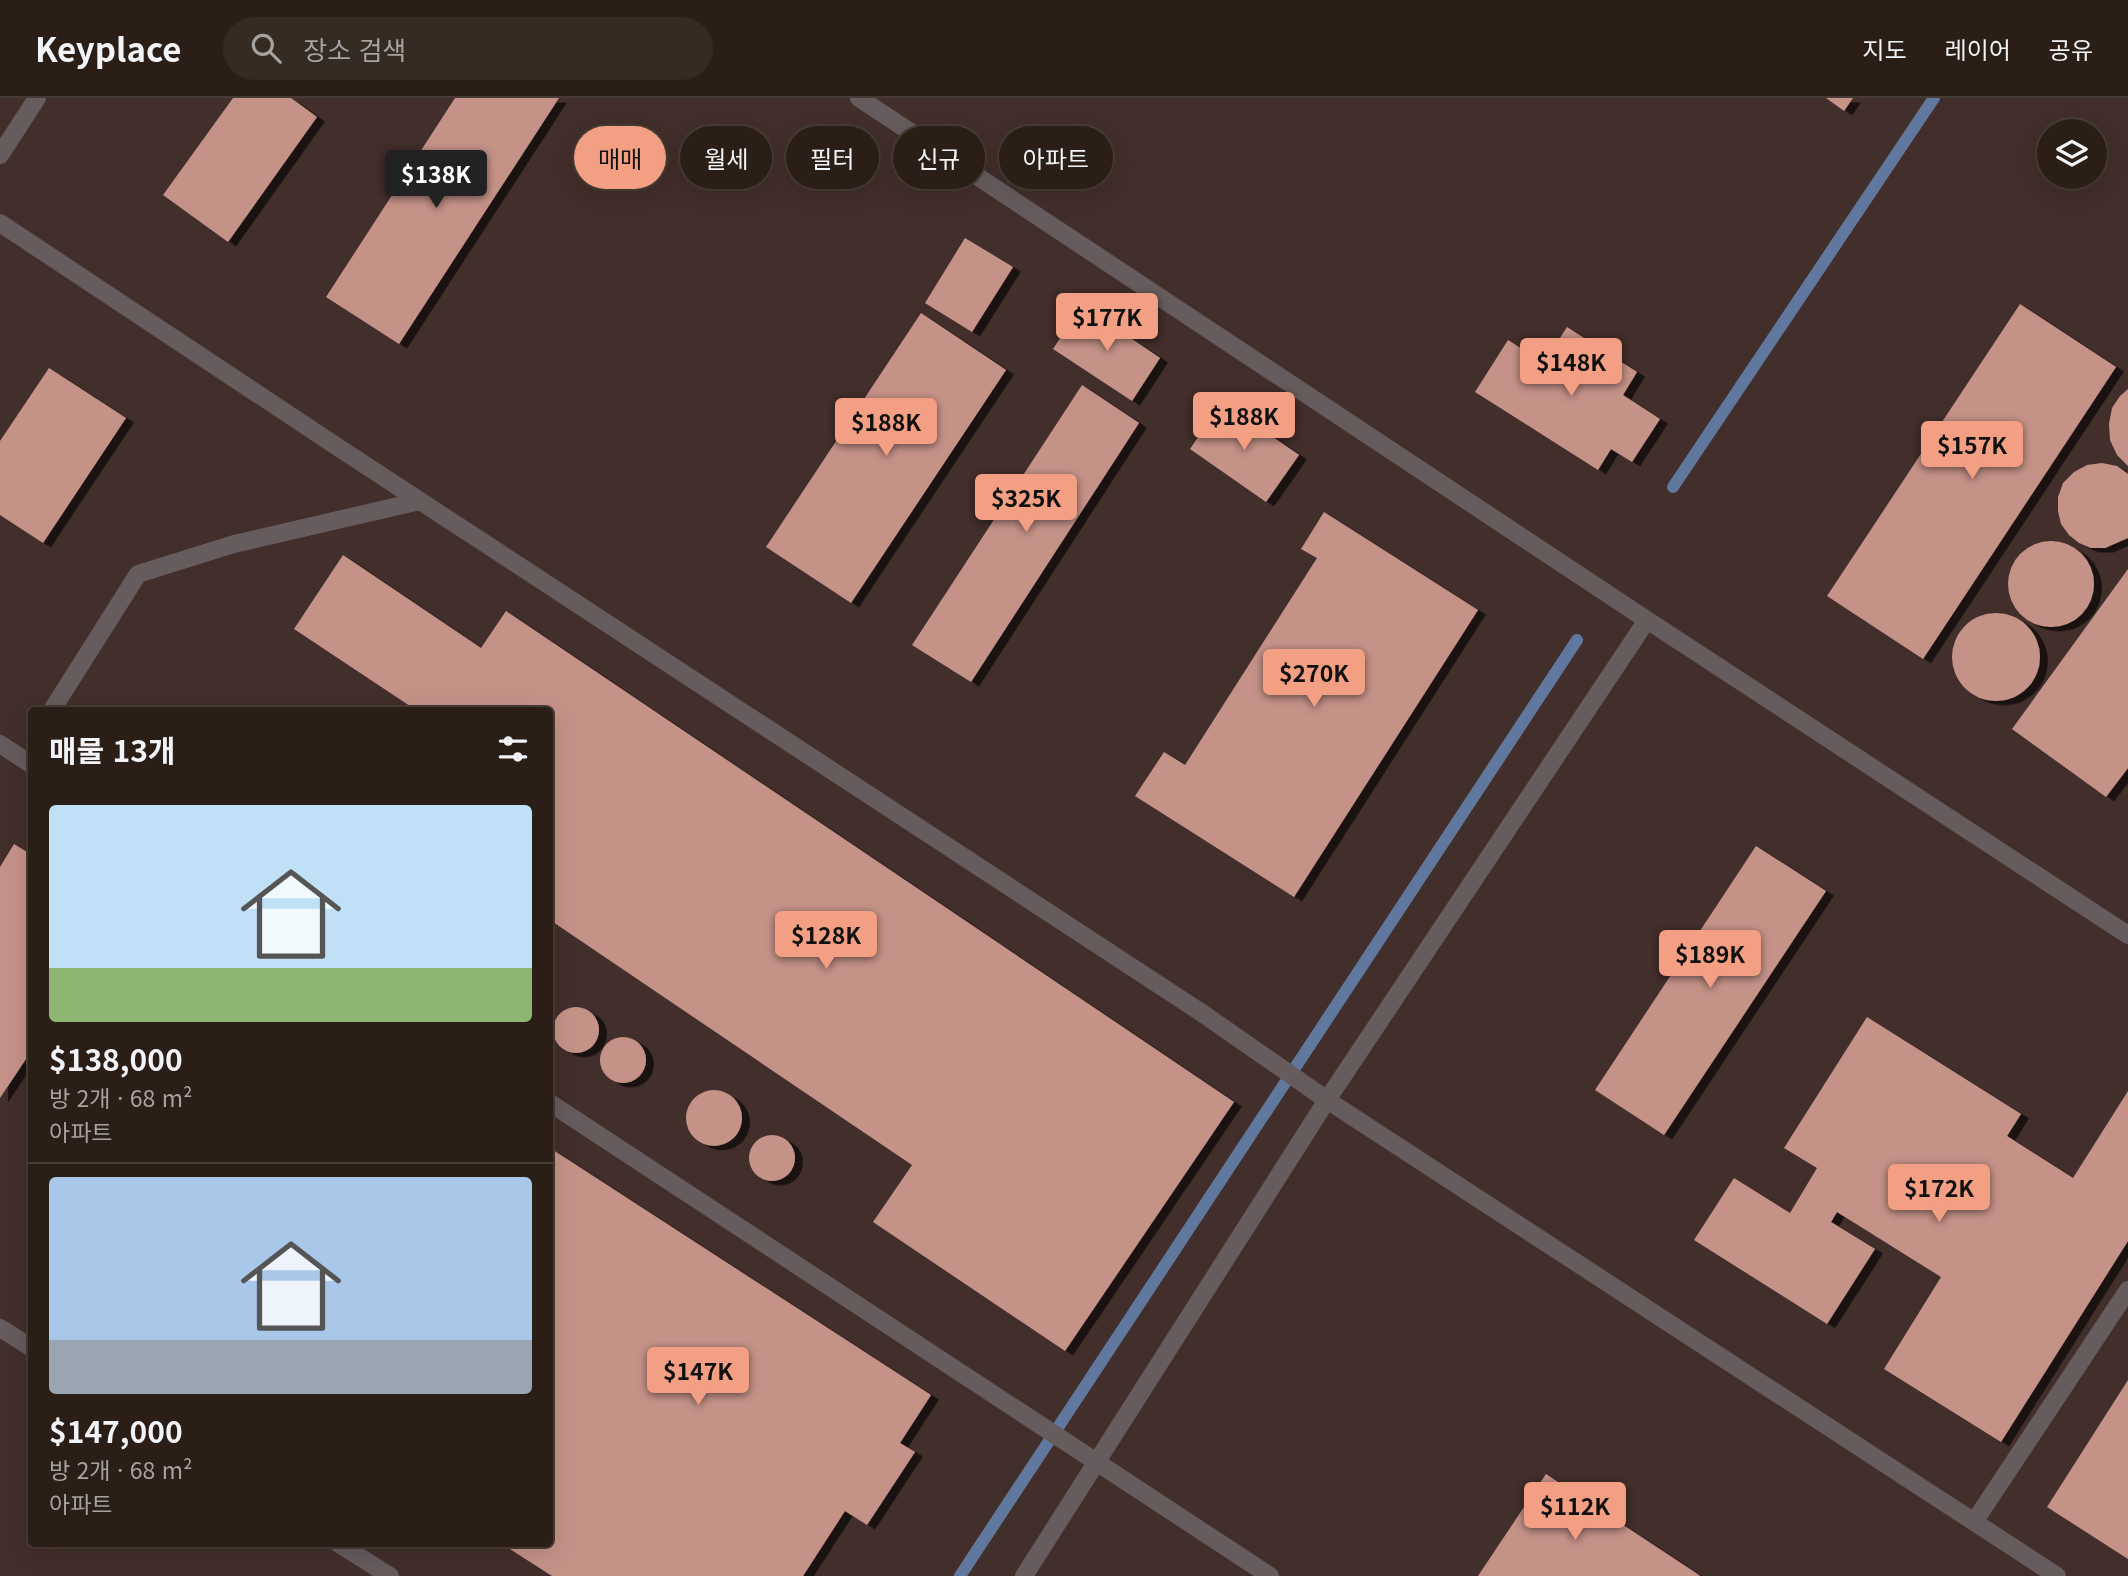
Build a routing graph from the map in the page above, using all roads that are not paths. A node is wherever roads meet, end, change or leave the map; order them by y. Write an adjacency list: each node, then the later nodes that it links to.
1 (37, 98): 3 (lane)
2 (859, 98): 6 (lane)
3 (0, 155)
4 (0, 223): 5 (lane)
5 (420, 501): 7 (lane); 11 (lane)
6 (1647, 620): 10 (lane); 11 (lane)
7 (54, 707)
8 (0, 744): 9 (lane)
9 (27, 762)
10 (2128, 935)
11 (1327, 1100): 16 (lane); 17 (lane)
12 (553, 1105): 16 (lane)
13 (2128, 1290): 17 (lane)
14 (0, 1328): 15 (lane)
15 (28, 1346)
16 (1096, 1461): 20 (lane); 21 (lane)
17 (1974, 1522): 22 (lane)
18 (344, 1547): 19 (lane)
19 (390, 1576)
20 (1024, 1576)
21 (1270, 1576)
22 (2057, 1576)

